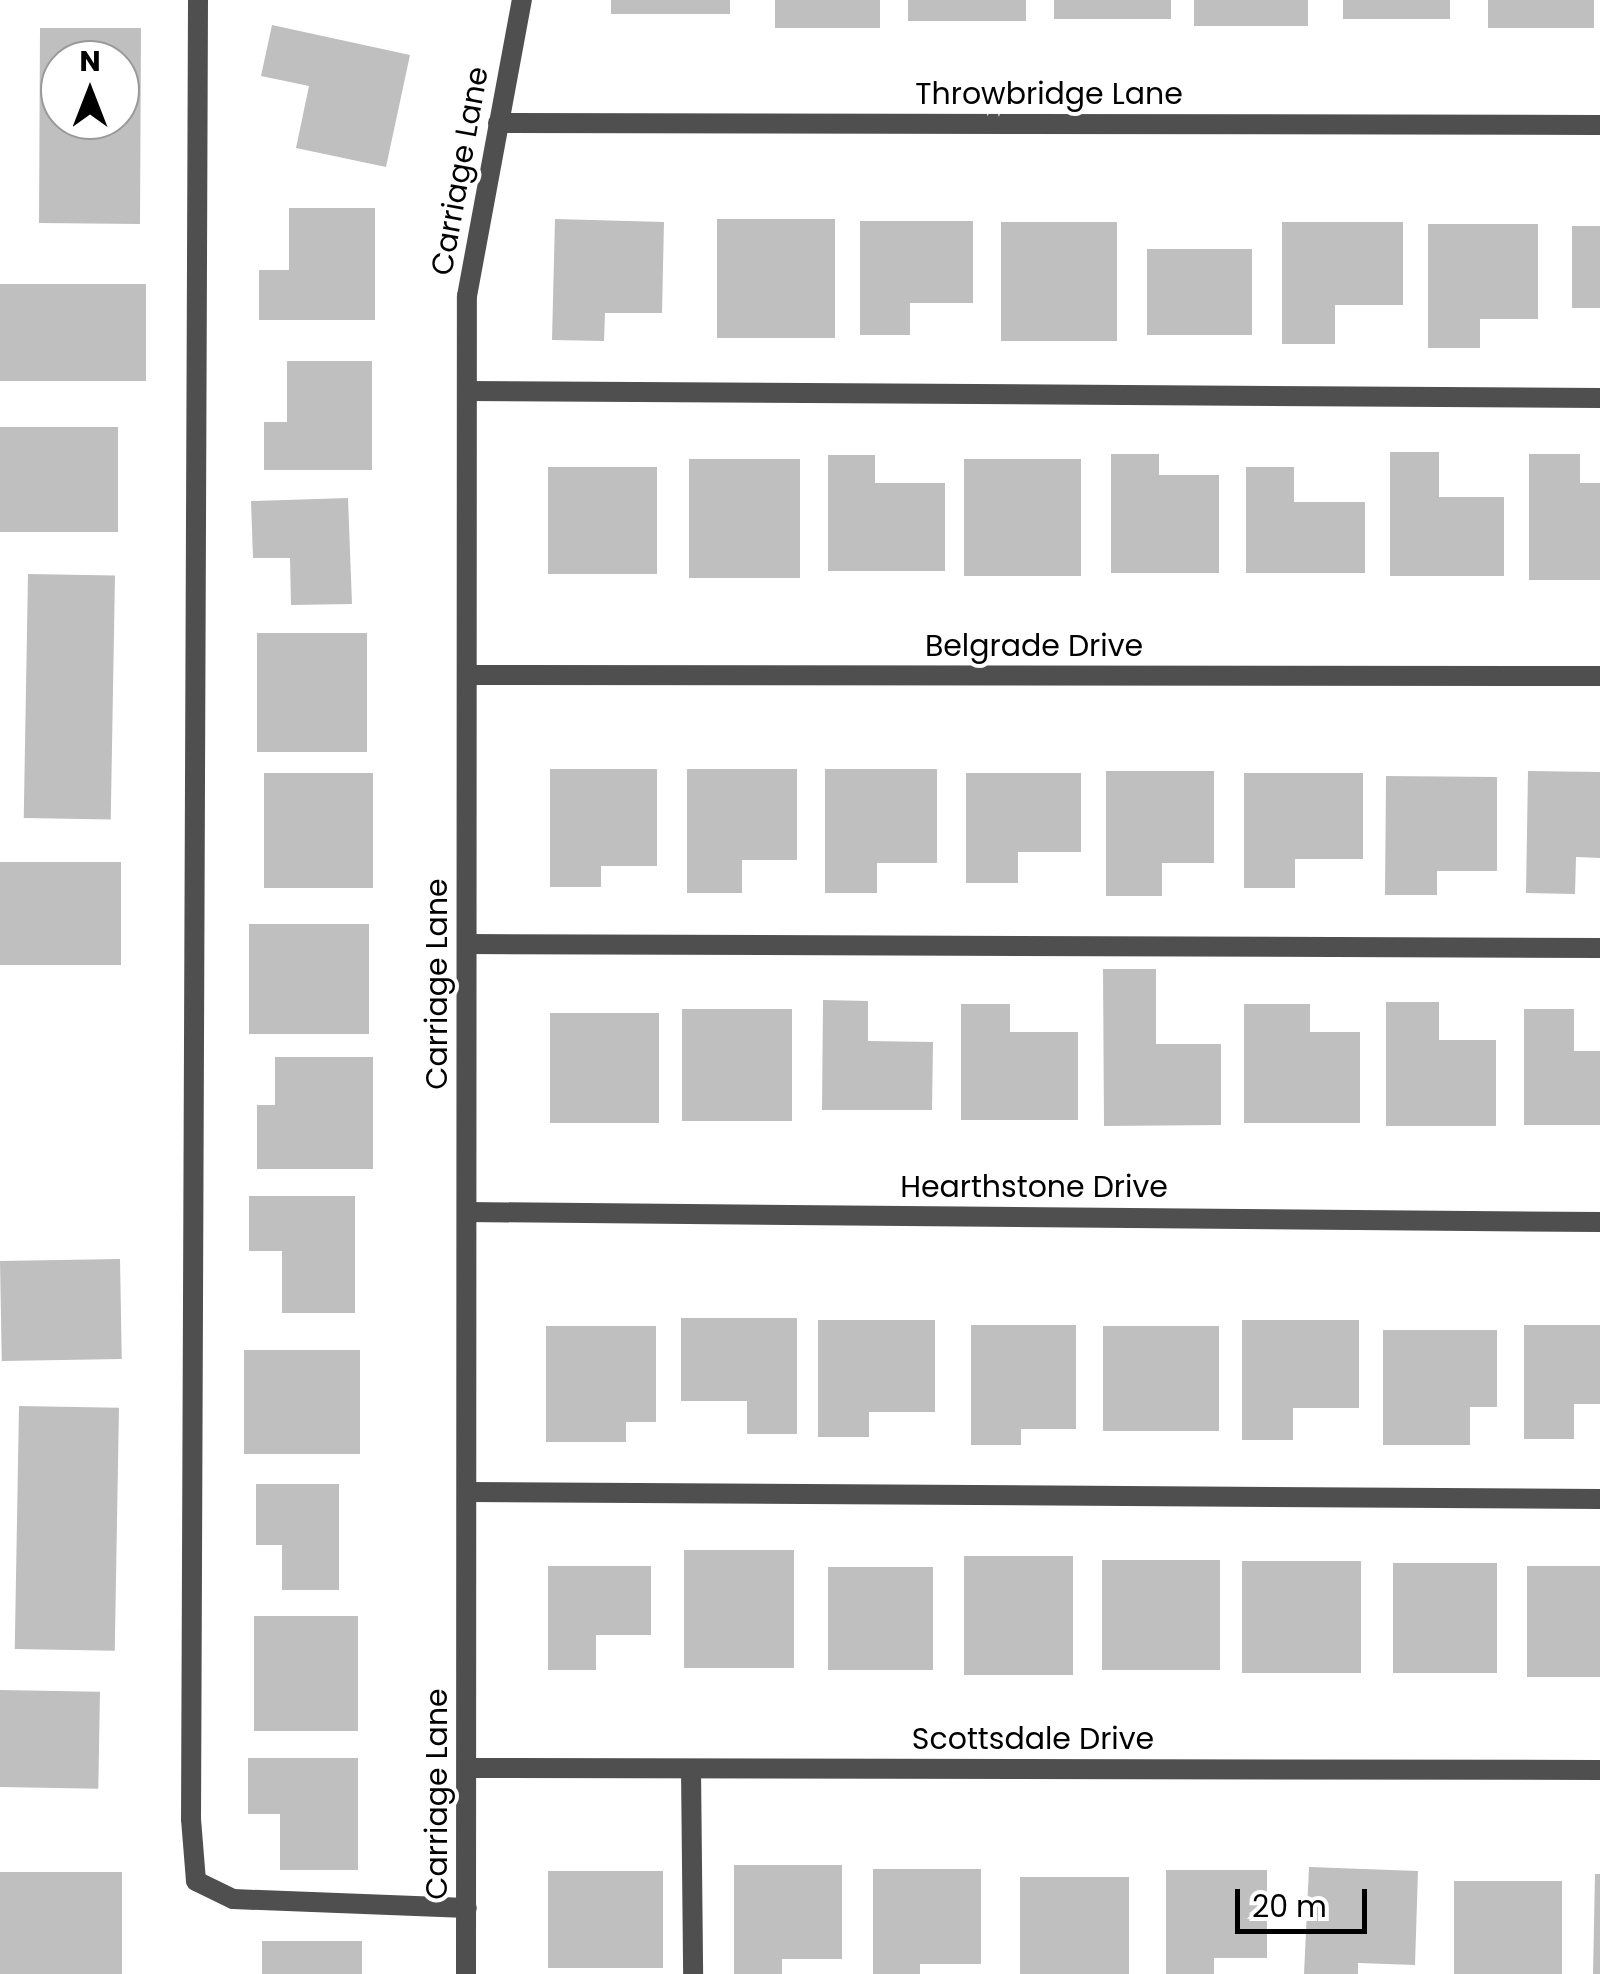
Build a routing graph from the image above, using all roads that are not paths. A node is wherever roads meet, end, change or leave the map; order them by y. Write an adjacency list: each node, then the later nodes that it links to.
1 (198, 0): 18 (street)
2 (522, 0): 3 (street, Carriage Lane)
3 (498, 123): 4 (street, Throwbridge Lane); 5 (street, Carriage Lane)
4 (1600, 126)
5 (467, 392): 6 (street); 7 (street, Carriage Lane)
6 (1600, 398)
7 (467, 675): 8 (street, Belgrade Drive); 9 (street, Carriage Lane)
8 (1600, 676)
9 (467, 944): 10 (street); 11 (street, Carriage Lane)
10 (1600, 948)
11 (467, 1212): 12 (street, Hearthstone Drive); 13 (street, Carriage Lane)
12 (1600, 1222)
13 (467, 1492): 14 (street); 15 (street, Carriage Lane)
14 (1600, 1498)
15 (467, 1768): 16 (street, Scottsdale Drive); 18 (street, Carriage Lane)
16 (692, 1769): 17 (street, Scottsdale Drive); 20 (street)
17 (1600, 1770)
18 (467, 1908): 19 (street, Carriage Lane)
19 (466, 1974)
20 (694, 1974)

